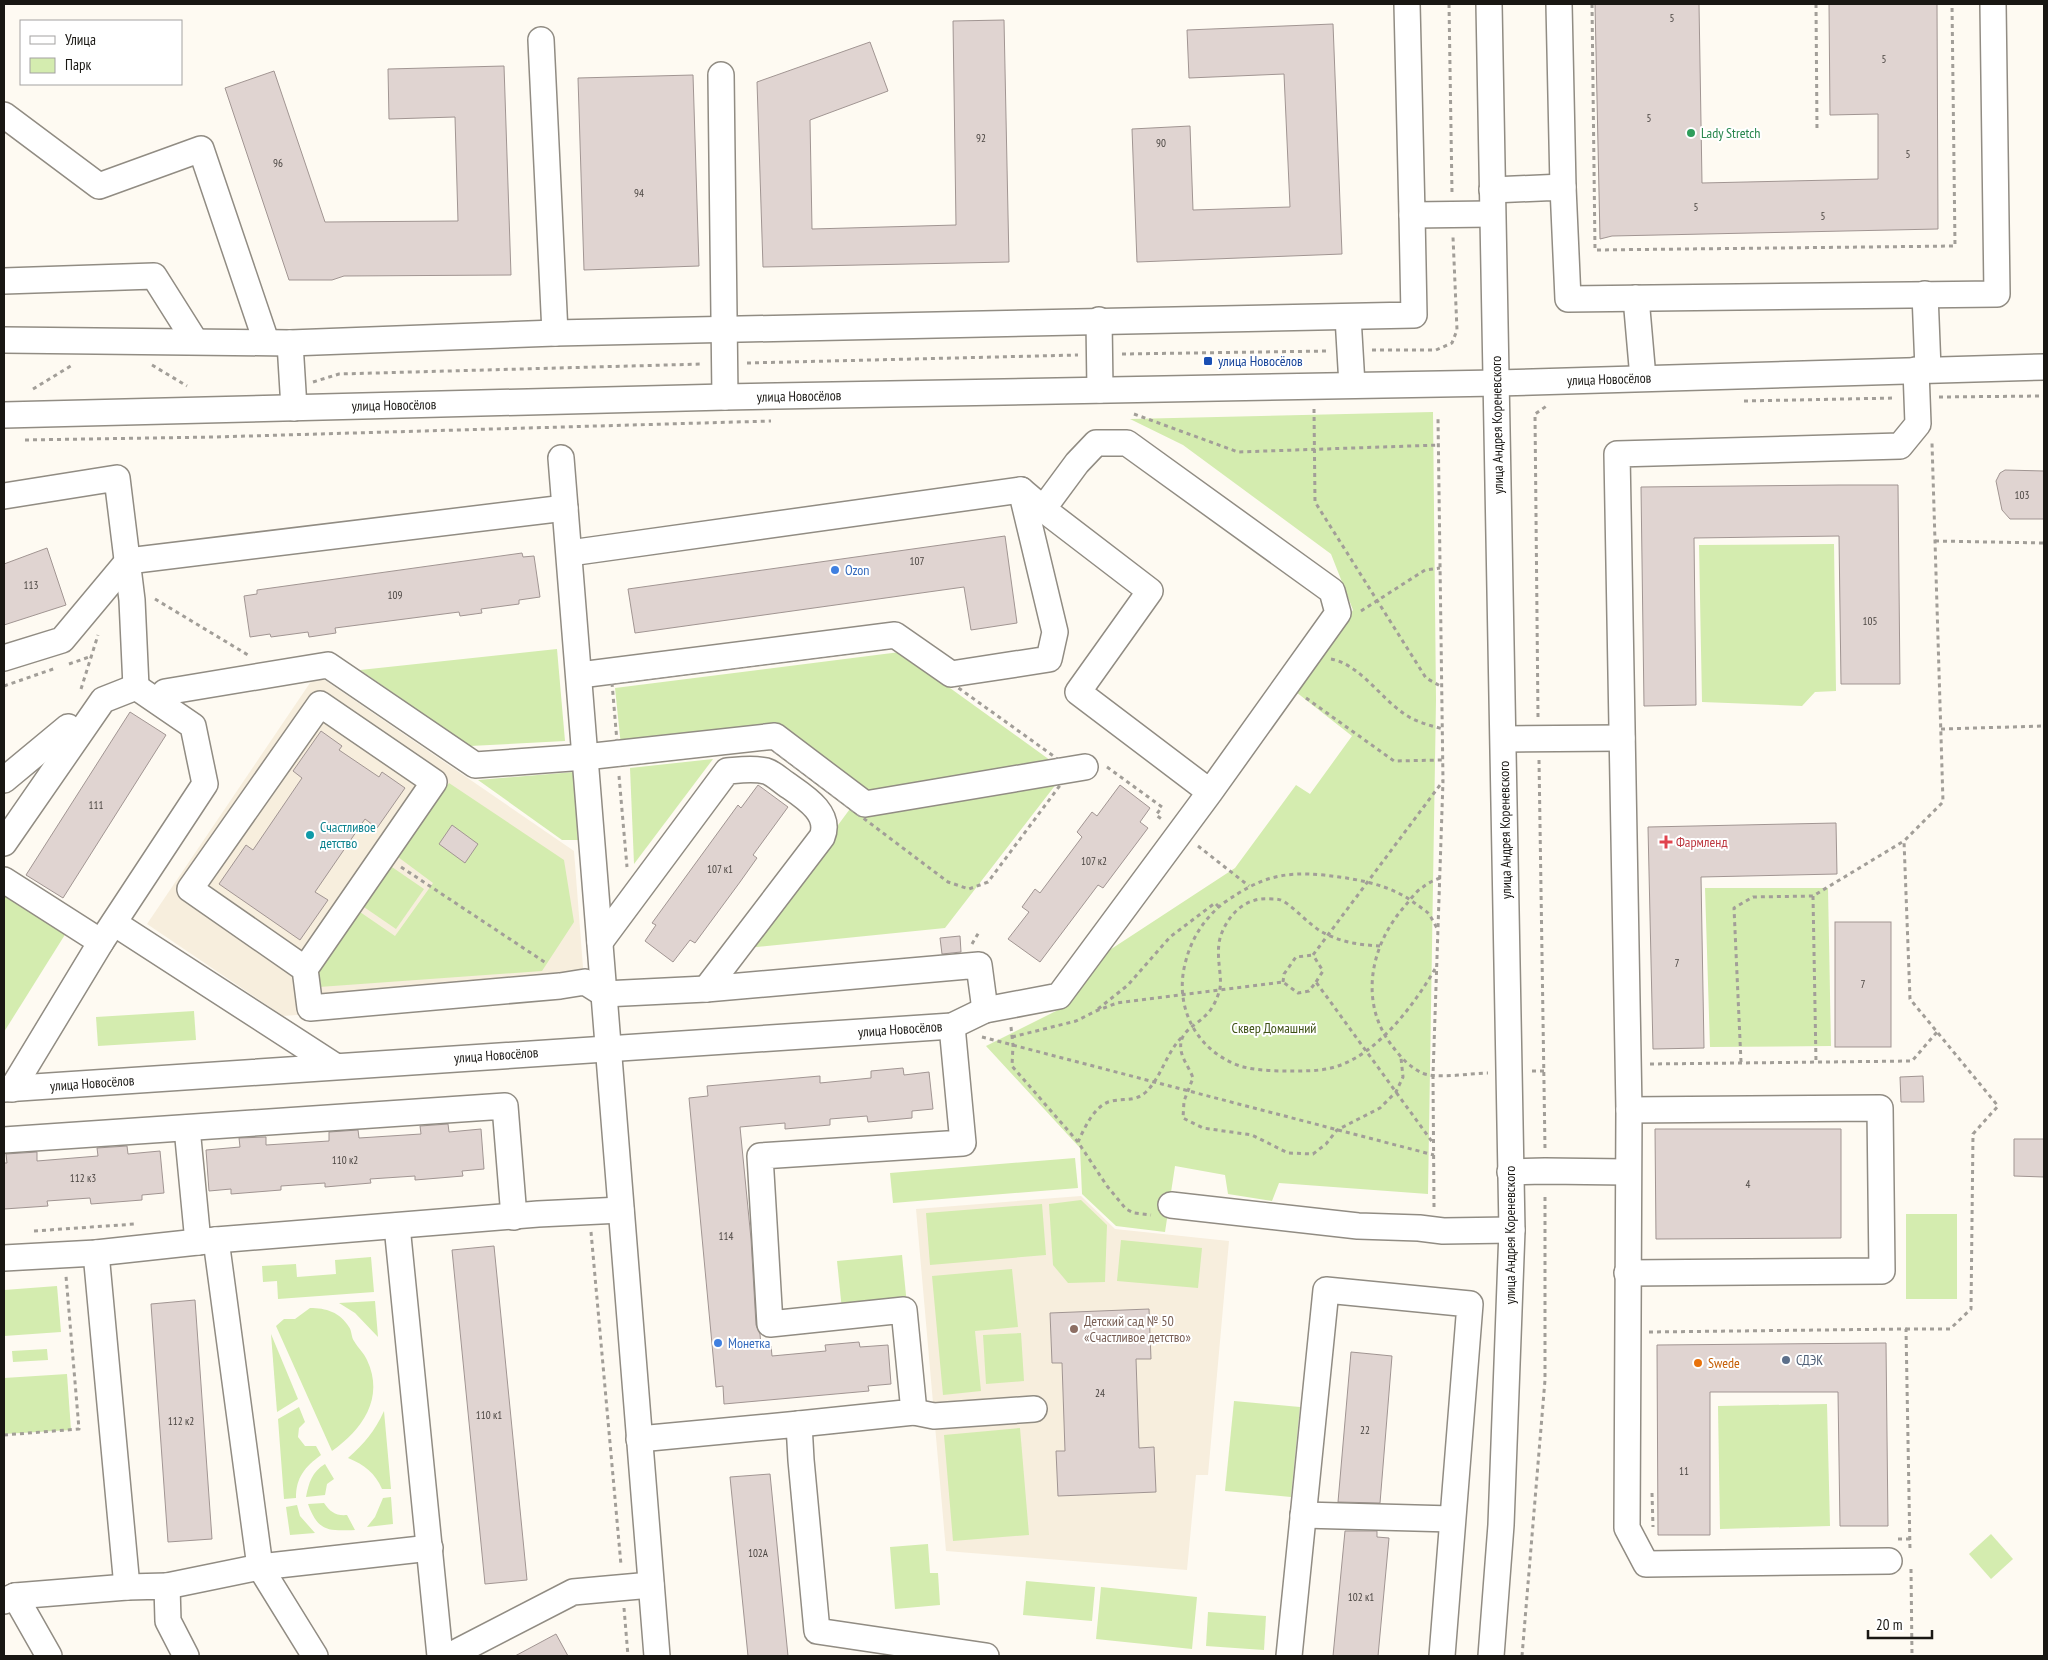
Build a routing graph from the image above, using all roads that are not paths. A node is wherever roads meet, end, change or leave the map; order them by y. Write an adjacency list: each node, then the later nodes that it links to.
1 (1407, 4): 10 (street)
2 (1489, 4): 9 (street, улица Андрея Кореневского)
3 (1559, 4): 8 (street)
4 (1994, 4): 12 (street)
5 (541, 40): 17 (street)
6 (721, 75): 16 (street)
7 (4, 115): 20 (street)
8 (1563, 187): 9 (street); 13 (street)
9 (1492, 202): 10 (street); 24 (street, улица Андрея Кореневского)
10 (1412, 215): 14 (street)
11 (4, 281): 19 (street)
12 (1925, 294): 13 (street); 22 (street)
13 (1636, 298): 23 (street)
14 (1348, 317): 15 (street); 25 (street)
15 (1099, 320): 16 (street); 26 (street)
16 (724, 329): 17 (street); 27 (street)
17 (554, 332): 20 (street)
18 (4, 340): 19 (street)
19 (196, 341): 20 (street)
20 (278, 342): 28 (street)
21 (2044, 367): 22 (street, улица Новосёлов)
22 (1922, 369): 23 (street, улица Новосёлов); 42 (street)
23 (1643, 378): 24 (street, улица Новосёлов)
24 (1496, 383): 25 (street, улица Новосёлов); 43 (street, улица Андрея Кореневского)
25 (1352, 385): 26 (street, улица Новосёлов)
26 (1100, 390): 27 (street, улица Новосёлов)
27 (725, 397): 28 (street, улица Новосёлов)
28 (294, 408): 29 (street, улица Новосёлов)
29 (4, 415)
30 (561, 458): 33 (street)
31 (1020, 490): 34 (street); 35 (street); 38 (street)
32 (4, 496): 36 (street)
33 (565, 508): 35 (street); 36 (street)
34 (1043, 509): 47 (street); 47 (street, улица Новосёлов)
35 (570, 554): 38 (street)
36 (128, 561): 37 (street); 39 (street)
37 (4, 658)
38 (580, 675): 44 (street)
39 (136, 687): 48 (street); 50 (street)
40 (165, 692): 44 (street)
41 (68, 727): 46 (street)
42 (1622, 738): 43 (street); 59 (street)
43 (1504, 739): 62 (street, улица Андрея Кореневского)
44 (585, 757): 45 (street); 51 (street)
45 (1083, 766)
46 (4, 780)
47 (1210, 792): 55 (street, улица Новосёлов)
48 (4, 843)
49 (4, 880): 50 (street)
50 (108, 932): 57 (street); 58 (street)
51 (600, 942): 53 (street); 54 (street)
52 (305, 970): 52 (street); 54 (street)
53 (706, 988): 54 (street); 55 (street)
54 (604, 994): 56 (street)
55 (978, 1016): 56 (street, улица Новосёлов); 74 (street)
56 (608, 1048): 57 (street, улица Новосёлов); 65 (street)
57 (335, 1066): 58 (street, улица Новосёлов)
58 (8, 1089)
59 (1628, 1110): 63 (street); 72 (street)
60 (187, 1128): 61 (street); 66 (street); 69 (street)
61 (4, 1140)
62 (1510, 1172): 63 (street); 68 (street, улица Андрея Кореневского)
63 (1627, 1172): 72 (street)
64 (1171, 1205): 68 (street)
65 (621, 1210): 66 (street); 76 (street)
66 (514, 1216): 67 (street)
67 (397, 1226): 69 (street); 79 (street)
68 (1512, 1230): 95 (street, улица Андрея Кореневского)
69 (207, 1241): 70 (street); 81 (street)
70 (96, 1253): 71 (street); 84 (street)
71 (4, 1258)
72 (1627, 1273): 80 (street)
73 (1034, 1409): 74 (street)
74 (914, 1412): 75 (street)
75 (799, 1424): 76 (street); 92 (street)
76 (640, 1439): 82 (street)
77 (1303, 1516): 78 (street); 78 (street); 93 (street)
78 (1452, 1520): 94 (street)
79 (430, 1548): 81 (street); 89 (street)
80 (1903, 1561)
81 (260, 1567): 83 (street); 88 (street)
82 (651, 1585): 90 (street); 91 (street)
83 (167, 1586): 84 (street); 87 (street)
84 (127, 1587): 85 (street)
85 (9, 1598): 86 (street)
86 (49, 1656)
87 (186, 1656)
88 (316, 1656)
89 (440, 1656)
90 (449, 1656)
91 (656, 1656)
92 (986, 1656)
93 (1289, 1656)
94 (1442, 1656)
95 (1491, 1656)

